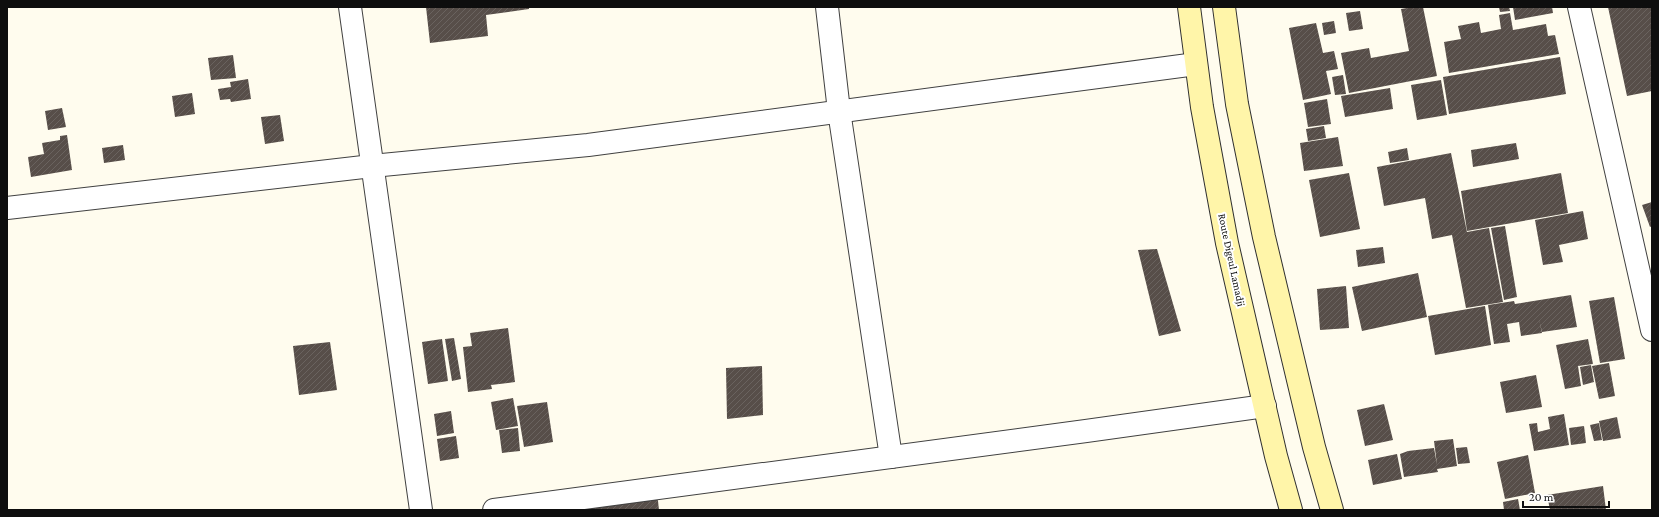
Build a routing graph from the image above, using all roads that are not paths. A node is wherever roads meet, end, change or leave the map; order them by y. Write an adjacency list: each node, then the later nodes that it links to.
1 (350, 7): 8 (street)
2 (827, 7): 7 (street)
3 (1189, 7): 6 (main road, Route Digeul Lamadji)
4 (1224, 7): 16 (main road)
5 (1578, 7): 10 (street)
6 (1196, 64): 7 (street); 11 (main road, Route Digeul Lamadji)
7 (839, 111): 8 (street); 12 (street)
8 (372, 166): 9 (street); 13 (street)
9 (7, 208)
10 (1652, 330)
11 (1265, 406): 12 (street); 15 (main road, Route Digeul Lamadji)
12 (891, 457): 14 (street)
13 (421, 510)
14 (494, 510)
15 (1291, 510)
16 (1332, 510)

